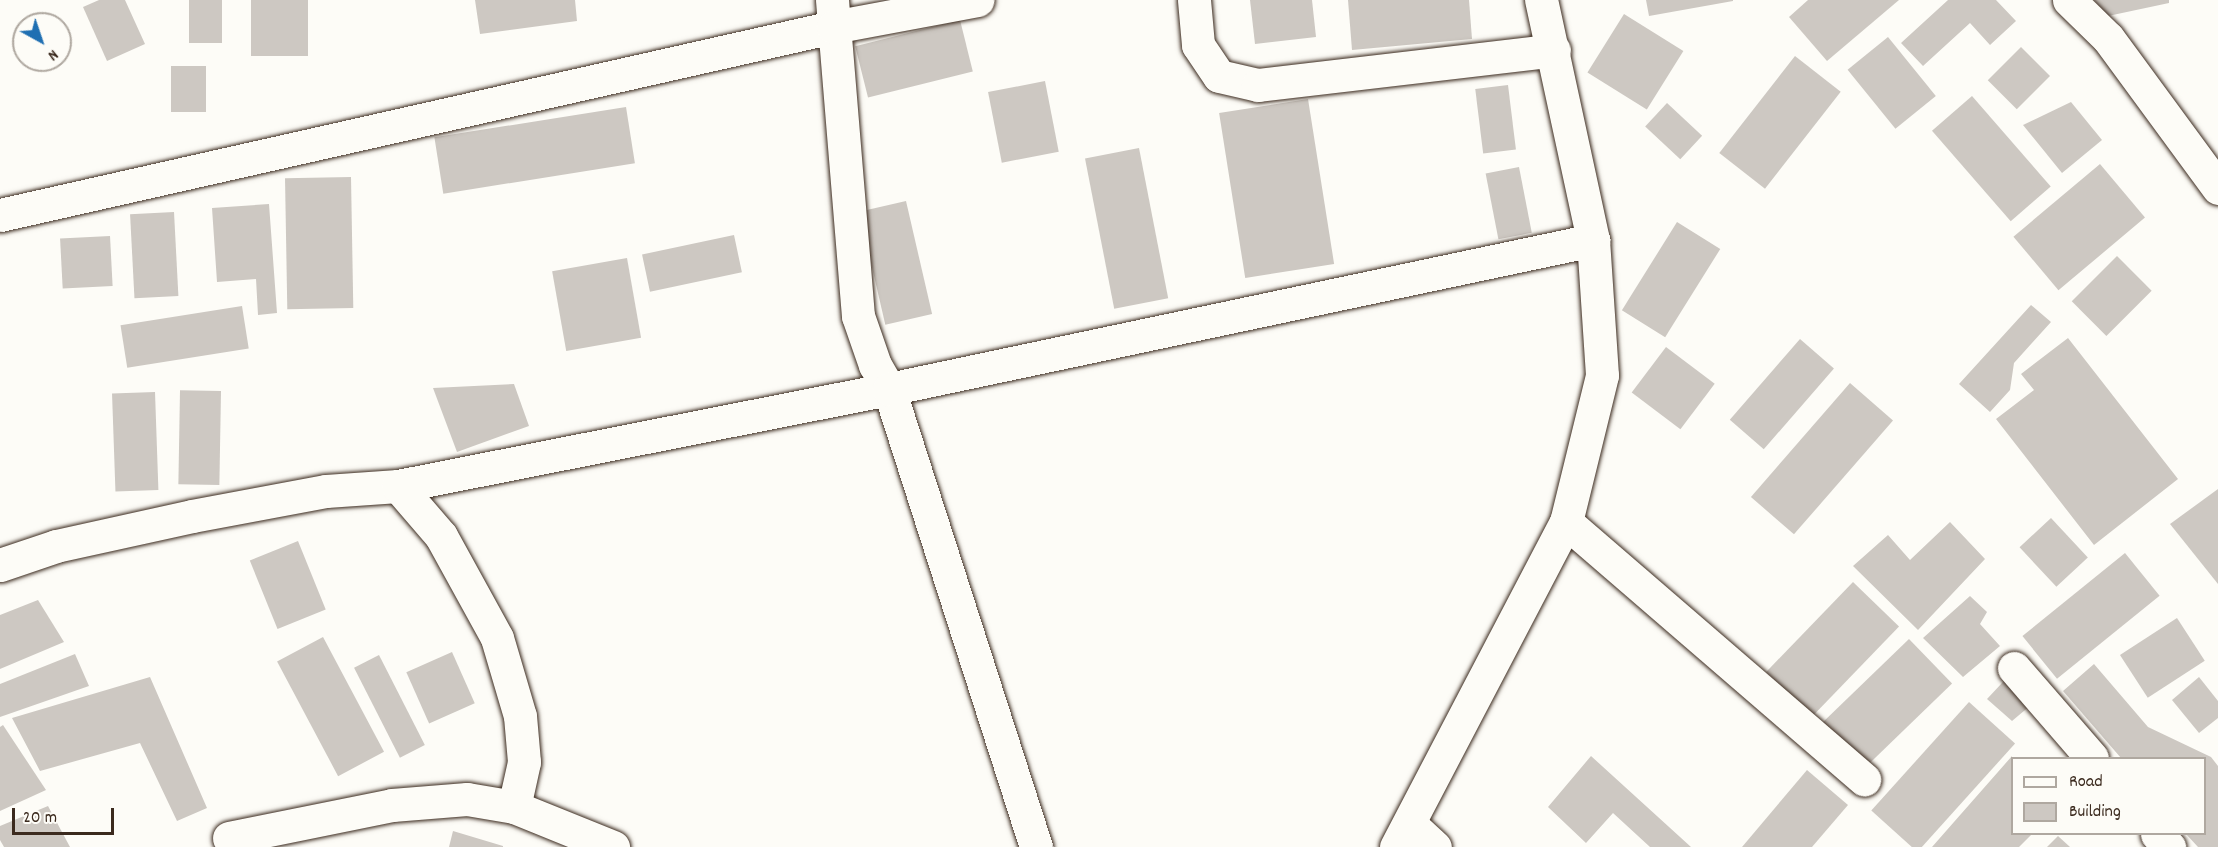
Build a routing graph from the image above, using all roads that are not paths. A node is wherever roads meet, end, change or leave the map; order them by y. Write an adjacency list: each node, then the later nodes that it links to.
1 (977, 0): 5 (street)
2 (1194, 0): 6 (street)
3 (1541, 0): 6 (street)
4 (2069, 0): 7 (street)
5 (832, 14): 8 (street); 10 (street)
6 (1554, 50): 9 (street)
7 (2218, 188)
8 (0, 215)
9 (1593, 240): 10 (street); 12 (street)
10 (889, 389): 11 (street); 22 (street)
11 (398, 486): 13 (street); 17 (street)
12 (1566, 522): 16 (street); 19 (street)
13 (0, 565)
14 (2014, 668): 15 (street)
15 (2090, 757)
16 (1864, 779)
17 (514, 807): 20 (street); 21 (street)
18 (2158, 835): 24 (street)
19 (1403, 836): 23 (street)
20 (230, 838)
21 (613, 847)
22 (1036, 847)
23 (1435, 847)
24 (2169, 847)

